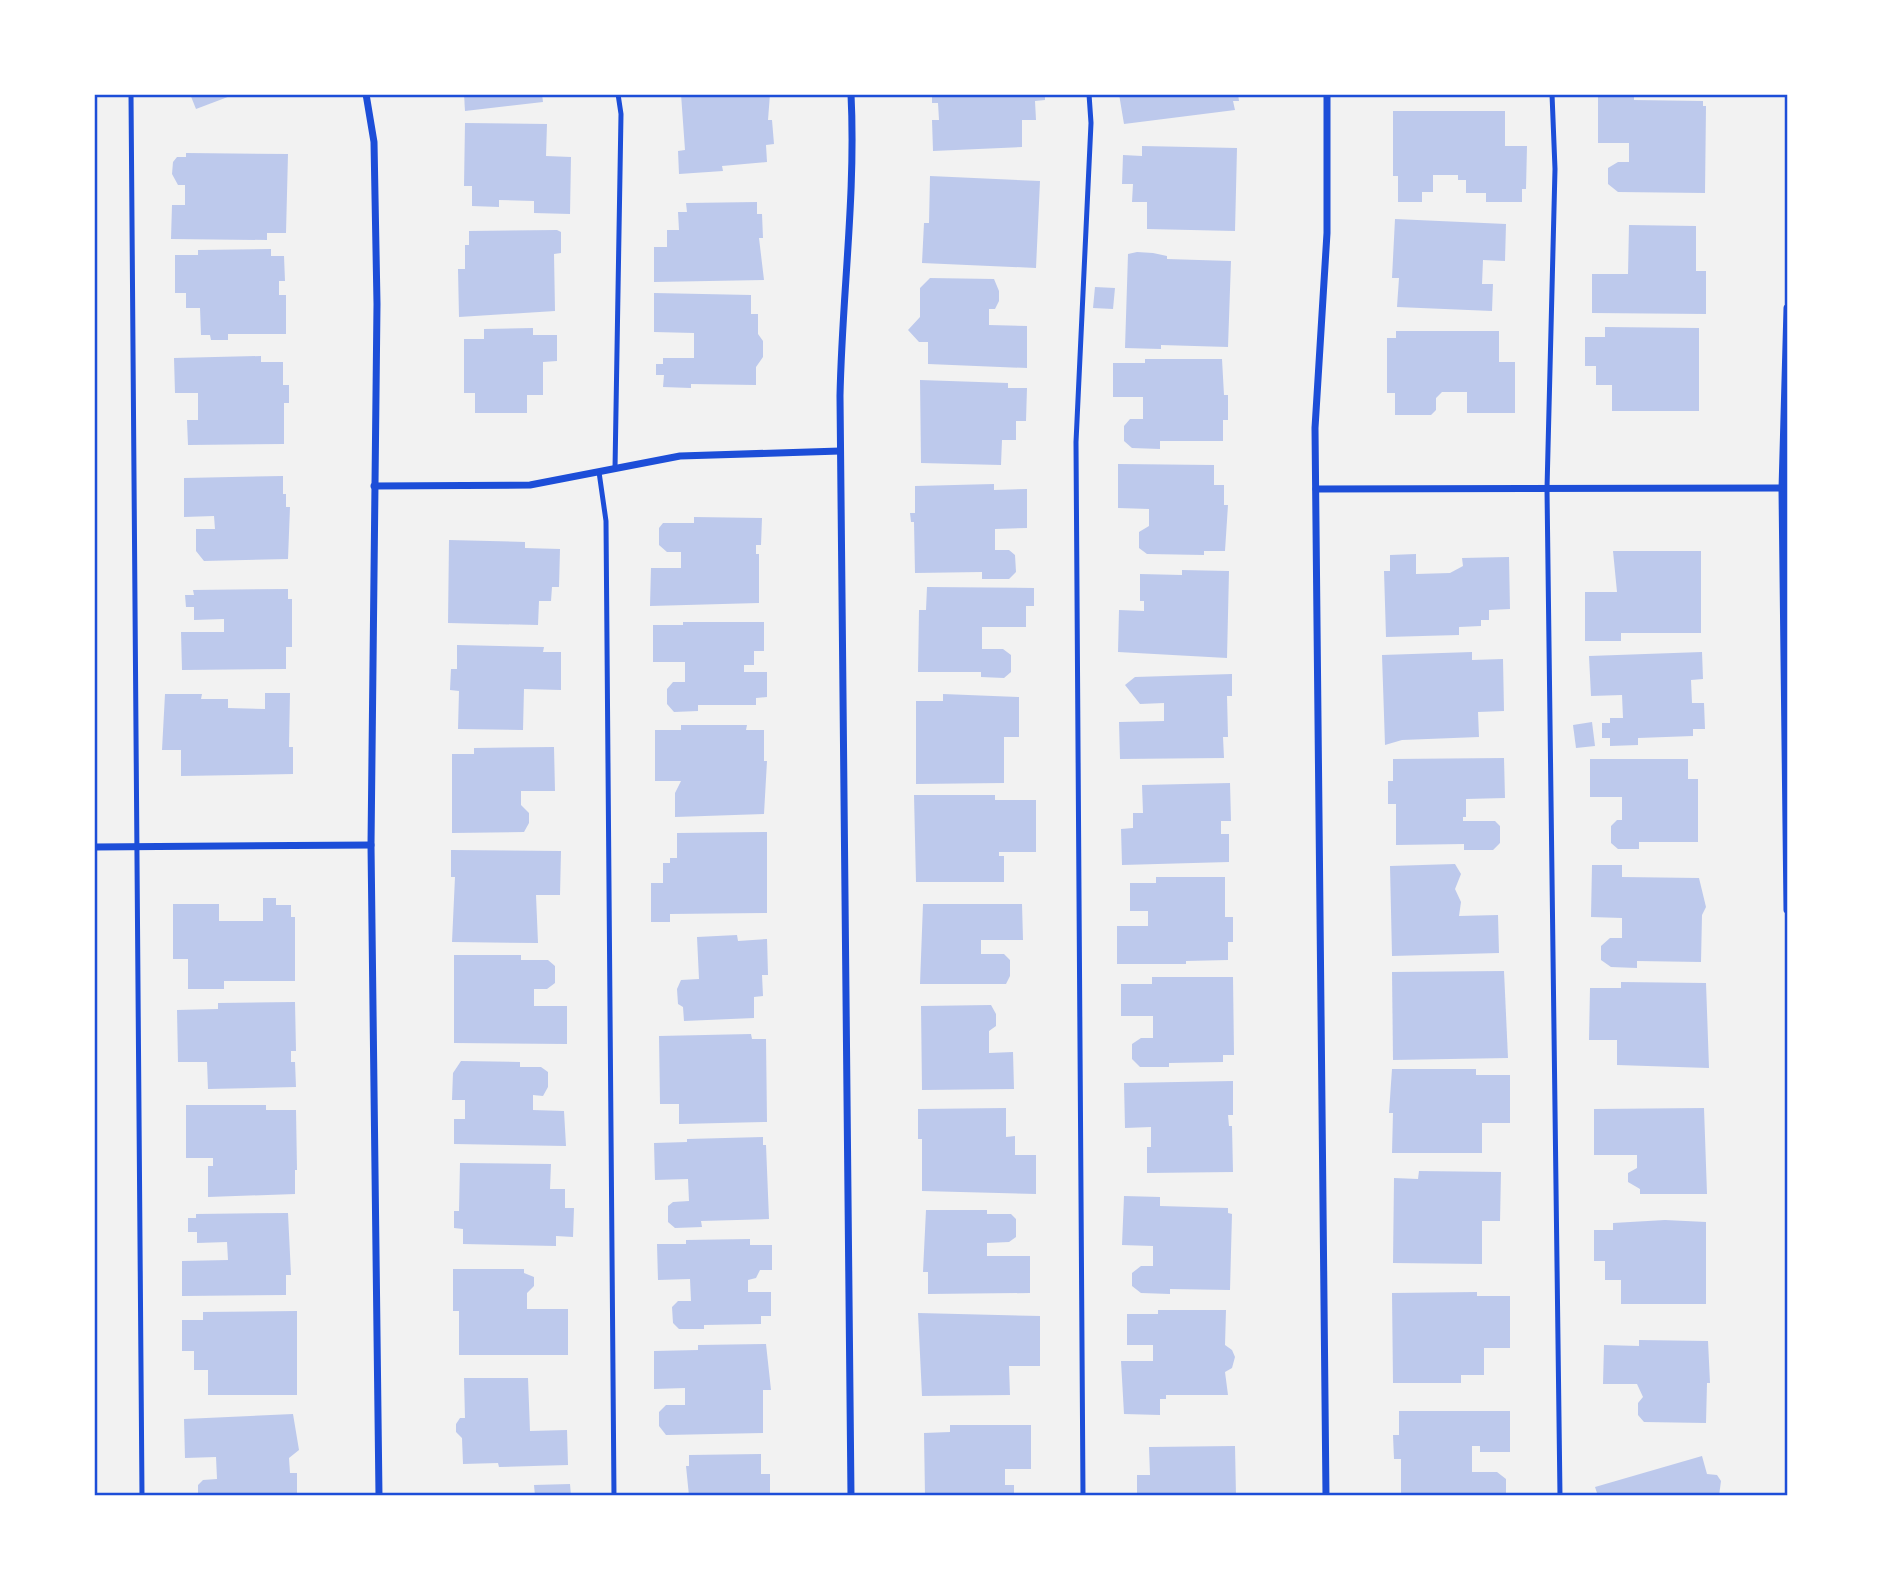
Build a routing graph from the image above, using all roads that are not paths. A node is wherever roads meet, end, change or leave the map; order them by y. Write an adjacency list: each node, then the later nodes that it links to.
1 (131, 94): 19 (lane)
2 (366, 94): 12 (street)
3 (618, 94): 10 (lane)
4 (851, 94): 9 (street)
5 (1089, 94): 25 (lane)
6 (1327, 94): 13 (street)
7 (1552, 94): 14 (lane)
8 (1787, 309): 15 (street)
9 (841, 451): 10 (street); 24 (street)
10 (615, 469): 11 (street)
11 (599, 472): 12 (street); 23 (lane)
12 (374, 486): 17 (street)
13 (1316, 489): 14 (street); 26 (street)
14 (1547, 489): 15 (street); 27 (lane)
15 (1785, 489): 16 (street)
16 (1786, 735): 20 (street)
17 (371, 845): 19 (street); 22 (street)
18 (94, 847): 19 (street)
19 (136, 847): 21 (lane)
20 (1787, 910)
21 (142, 1496)
22 (379, 1496)
23 (614, 1496)
24 (850, 1496)
25 (1083, 1496)
26 (1326, 1496)
27 (1560, 1496)

